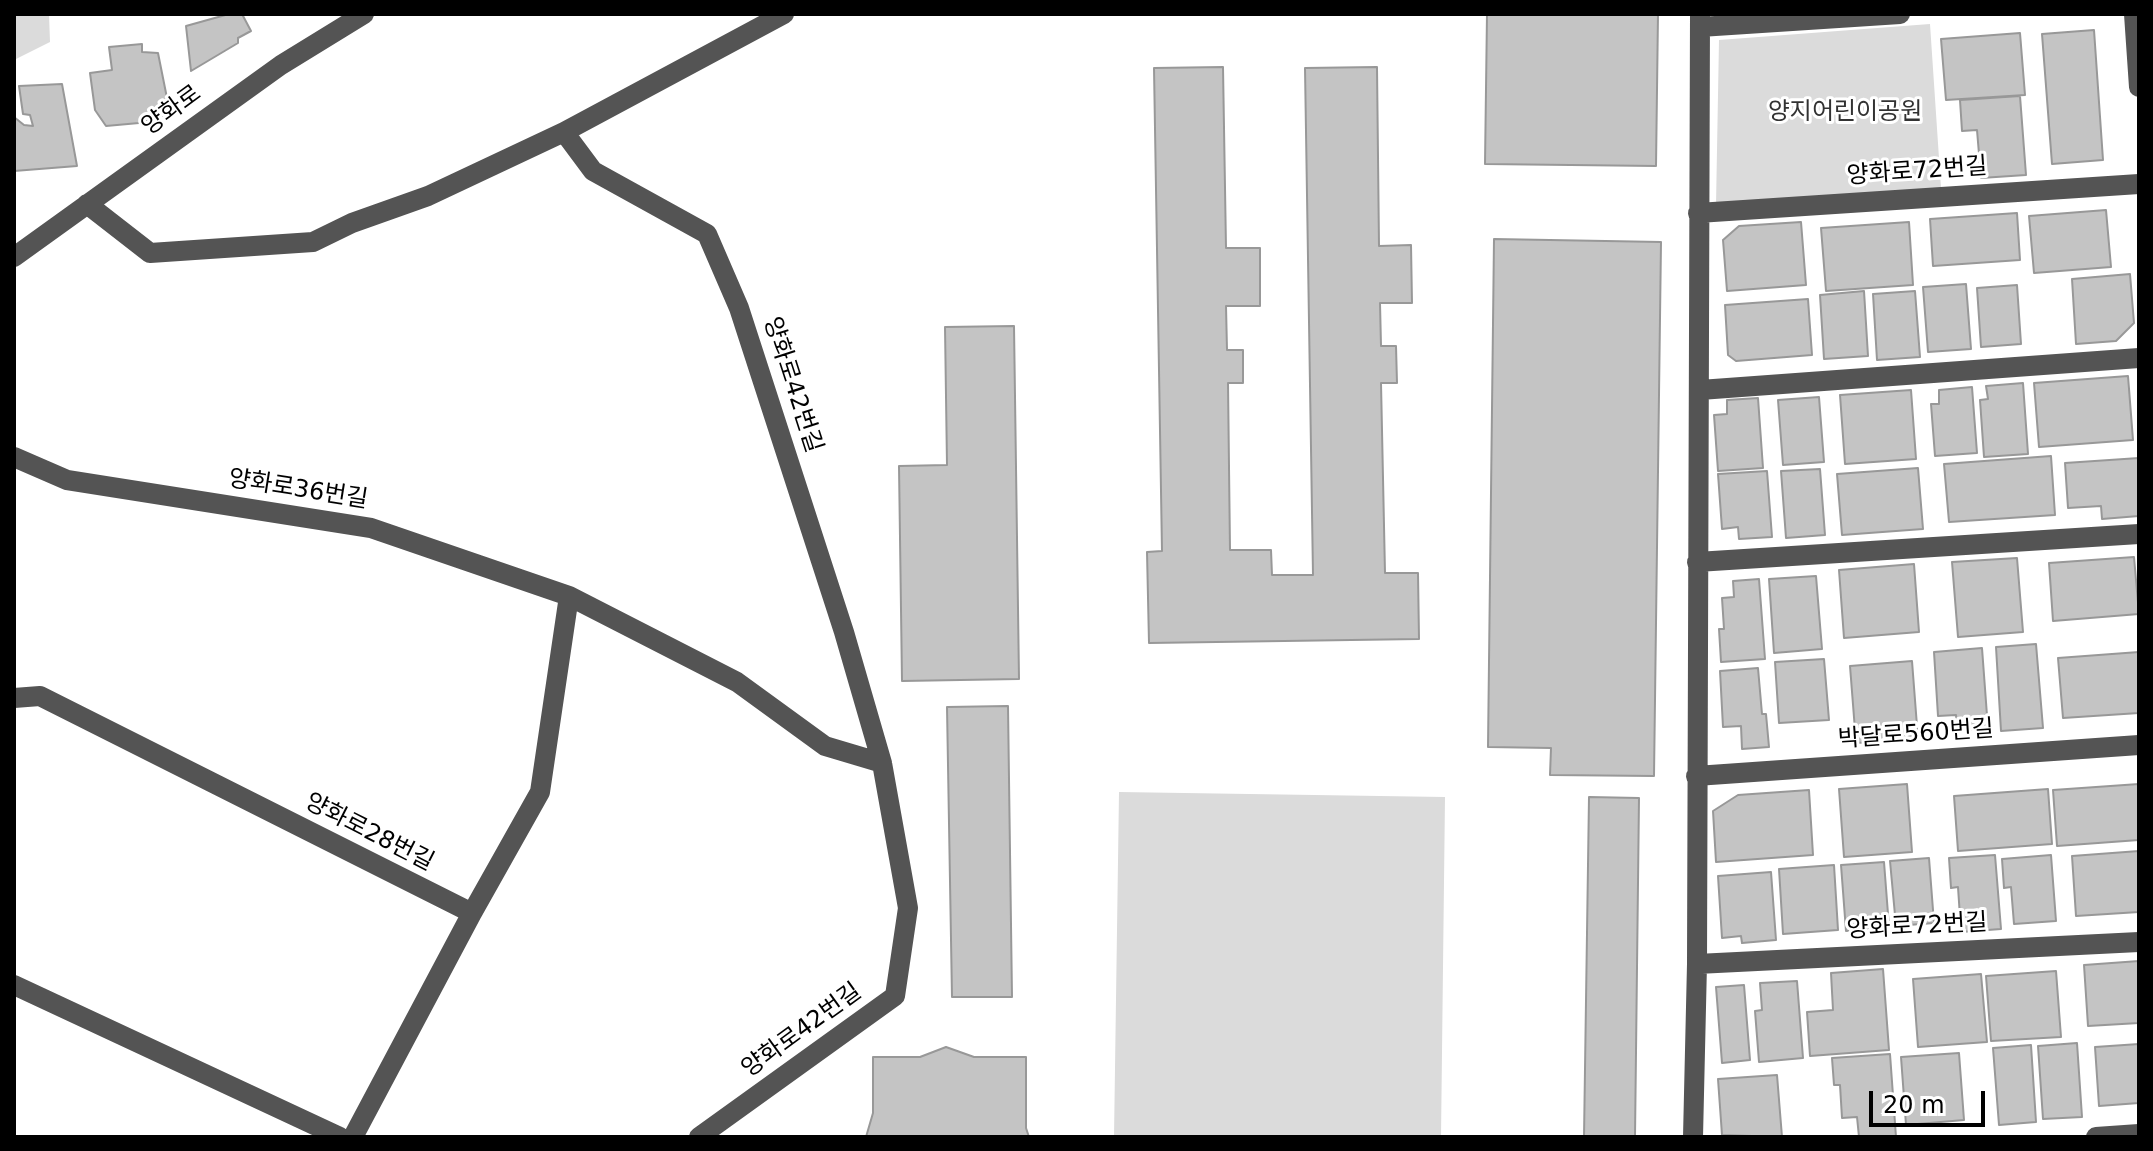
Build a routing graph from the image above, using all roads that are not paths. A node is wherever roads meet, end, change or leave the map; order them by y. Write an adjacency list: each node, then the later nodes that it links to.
1 (364, 14): 9 (street, 양화로)
2 (784, 14): 7 (street)
3 (1900, 14): 5 (street)
4 (2134, 14): 6 (street)
5 (1700, 21): 10 (street)
6 (2139, 87)
7 (564, 132): 9 (street); 20 (street, 양화로42번길)
8 (2139, 184): 10 (street, 양화로72번길)
9 (87, 204): 11 (street, 양화로)
10 (1698, 213): 13 (street)
11 (14, 257)
12 (2139, 358): 13 (street)
13 (1700, 390): 16 (street)
14 (14, 457): 17 (street, 양화로36번길)
15 (2139, 534): 16 (street)
16 (1697, 562): 21 (street)
17 (569, 596): 20 (street, 양화로36번길); 22 (street)
18 (14, 698): 22 (street, 양화로28번길)
19 (2139, 745): 21 (street, 박달로560번길)
20 (882, 763): 29 (street, 양화로42번길)
21 (1696, 776): 24 (street)
22 (472, 913): 28 (street)
23 (2139, 942): 24 (street, 양화로72번길)
24 (1697, 964): 30 (street)
25 (14, 985): 27 (street)
26 (2139, 1134): 31 (street)
27 (340, 1137)
28 (353, 1137)
29 (699, 1137)
30 (1693, 1137)
31 (2096, 1137)

